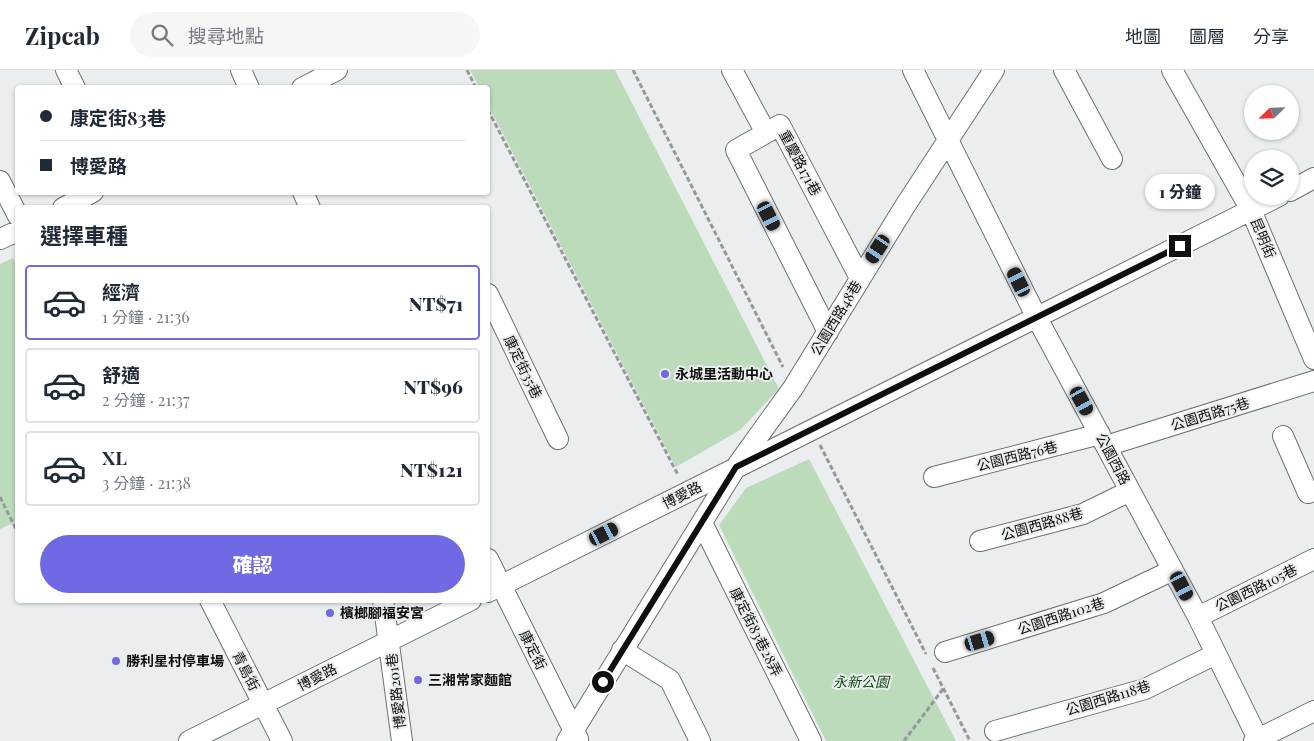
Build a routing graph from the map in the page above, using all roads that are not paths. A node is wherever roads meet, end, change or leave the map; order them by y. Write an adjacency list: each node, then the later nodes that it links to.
1 (66, 70): 9 (street)
2 (240, 70): 10 (street)
3 (337, 70): 11 (street)
4 (732, 70): 12 (street, 重慶路171巷)
5 (914, 70): 13 (street, 公園西路)
6 (994, 70): 13 (street, 公園西路48巷)
7 (1064, 70): 14 (street)
8 (1172, 70): 22 (street, 昆明街)
9 (74, 85)
10 (248, 85)
11 (308, 85)
12 (766, 132): 25 (street, 重慶路171巷); 28 (street)
13 (948, 142): 25 (street, 公園西路48巷); 27 (street, 公園西路)
14 (1112, 159)
15 (1314, 178): 17 (street)
16 (0, 181): 21 (street)
17 (1299, 186)
18 (87, 195): 19 (street)
19 (69, 205)
20 (1261, 205): 22 (street, 博愛路)
21 (15, 210)
22 (1251, 210): 27 (street, 博愛路); 29 (street, 昆明街)
23 (15, 232): 24 (street)
24 (0, 239)
25 (860, 278): 28 (street, 公園西路48巷)
26 (490, 298): 32 (street, 康定街35巷)
27 (1037, 318): 33 (street, 公園西路); 34 (street, 博愛路)
28 (828, 332): 34 (street, 公園西路48巷)
29 (1314, 359)
30 (1314, 381): 33 (street, 公園西路75巷)
31 (1283, 436): 37 (street)
32 (558, 439)
33 (1103, 440): 35 (street, 公園西路76巷); 36 (street, 公園西路)
34 (736, 467): 38 (street, 公園西路48巷); 43 (street, 博愛路)
35 (934, 477)
36 (1130, 491): 39 (street, 公園西路88巷); 42 (street, 公園西路)
37 (1314, 491)
38 (702, 523): 49 (street, 公園西路48巷); 61 (street, 康定街83巷28弄)
39 (980, 542)
40 (1314, 559): 47 (street, 公園西路105巷)
41 (490, 569): 43 (street, 康定街)
42 (1173, 570): 47 (street, 公園西路); 50 (street, 公園西路102巷)
43 (494, 589): 55 (street, 康定街)
44 (212, 603): 52 (street, 青島街)
45 (384, 603): 48 (street, 博愛路201巷)
46 (466, 603): 48 (street, 博愛路)
47 (1198, 617): 51 (street, 公園西路)
48 (390, 641): 52 (street, 博愛路); 59 (street, 博愛路201巷)
49 (622, 650): 55 (street, 公園西路48巷); 60 (street)
50 (945, 652)
51 (1216, 654): 54 (street, 公園西路118巷); 56 (street, 公園西路)
52 (262, 704): 57 (street, 博愛路); 58 (street, 青島街)
53 (1314, 711): 56 (street)
54 (995, 731)
55 (573, 738)
56 (1257, 740)
57 (189, 741)
58 (282, 741)
59 (402, 741)
60 (700, 741)
61 (811, 741)

